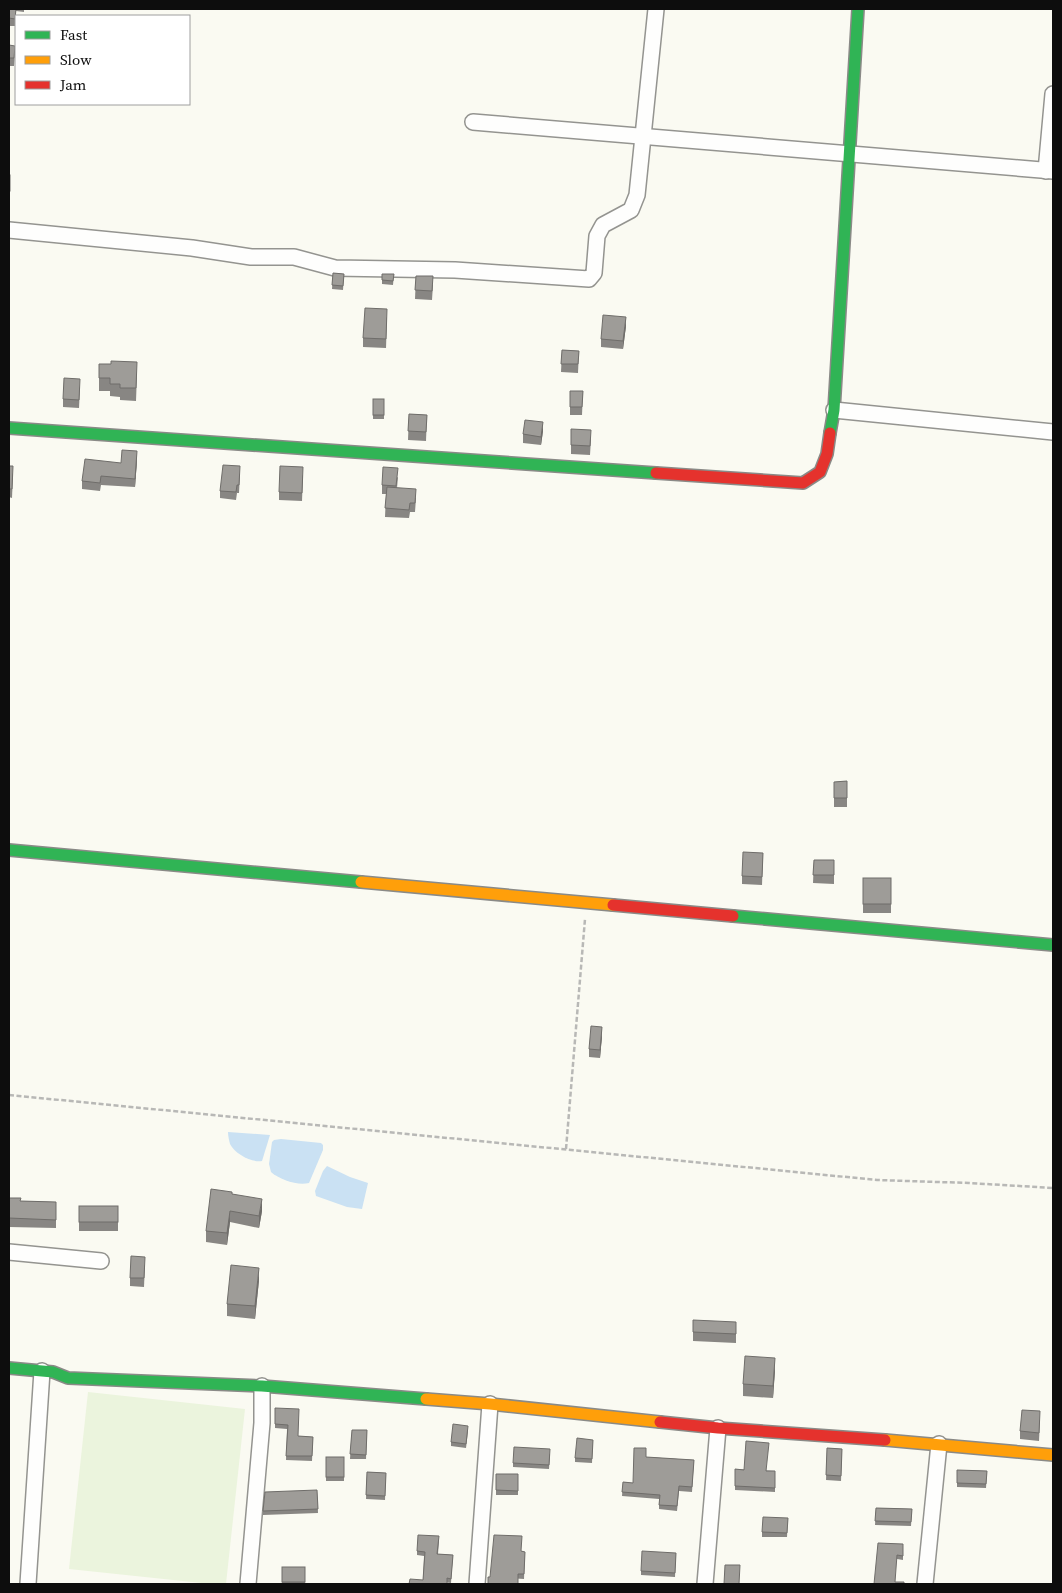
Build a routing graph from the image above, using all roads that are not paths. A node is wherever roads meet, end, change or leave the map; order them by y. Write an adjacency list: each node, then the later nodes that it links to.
1 (656, 9): 5 (street)
2 (858, 9): 6 (street)
3 (1053, 94): 7 (street)
4 (473, 122): 5 (street)
5 (642, 138): 6 (street); 8 (street)
6 (849, 155): 7 (street); 9 (street)
7 (1050, 171)
8 (9, 230)
9 (834, 410): 10 (street); 11 (street)
10 (9, 428)
11 (1053, 432)
12 (9, 850): 13 (street)
13 (1053, 945)
14 (9, 1252): 15 (street)
15 (101, 1261)
16 (9, 1368): 17 (street)
17 (42, 1371): 18 (street); 23 (street)
18 (262, 1386): 19 (street); 24 (street)
19 (490, 1404): 20 (street); 25 (street)
20 (718, 1428): 21 (street); 26 (street)
21 (939, 1444): 22 (street); 27 (street)
22 (1053, 1455)
23 (28, 1584)
24 (248, 1584)
25 (477, 1584)
26 (705, 1584)
27 (925, 1584)

